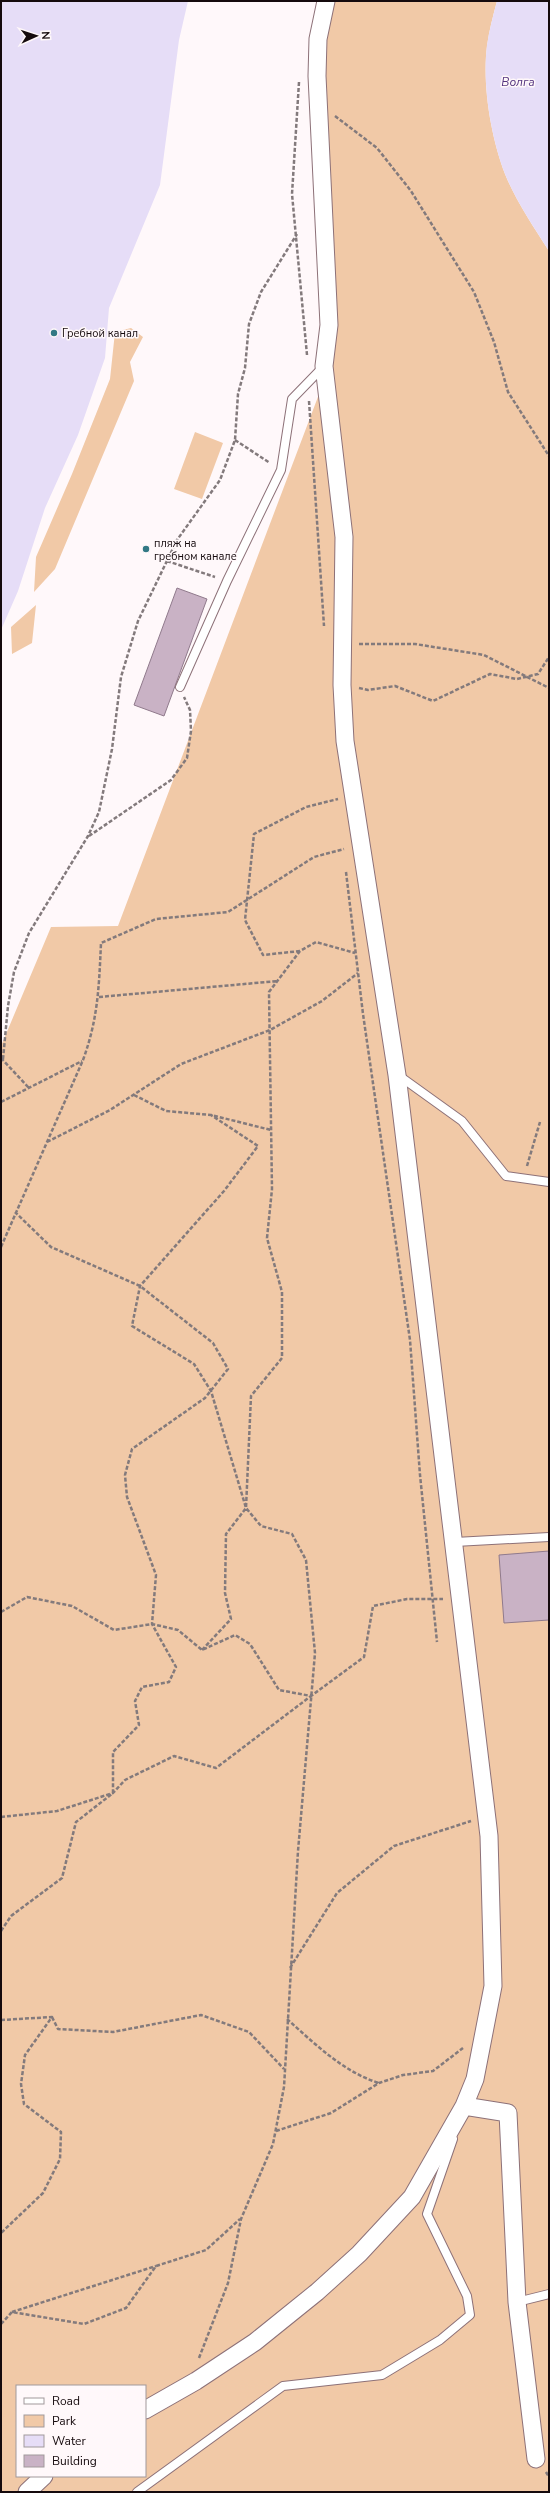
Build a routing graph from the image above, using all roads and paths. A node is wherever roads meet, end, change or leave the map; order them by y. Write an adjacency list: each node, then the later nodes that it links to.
1 (326, 1): 3 (street)
2 (300, 78): 4 (path)
3 (318, 105): 5 (street); 8 (path)
4 (297, 234): 6 (path); 7 (path)
5 (324, 366): 6 (lane); 13 (street)
6 (308, 382): 9 (lane); 12 (path)
7 (235, 440): 9 (path); 10 (path)
8 (549, 456)
9 (281, 470): 11 (lane)
10 (167, 561): 11 (path); 22 (path)
11 (227, 581): 17 (lane)
12 (324, 631)
13 (343, 644): 15 (path); 16 (street)
14 (549, 657): 15 (path)
15 (527, 677): 16 (path); 18 (path)
16 (342, 685): 20 (street)
17 (180, 687): 22 (path)
18 (549, 688)
19 (337, 792): 20 (path)
20 (346, 797): 21 (path); 24 (street); 28 (path)
21 (339, 807)
22 (88, 836): 35 (path)
23 (343, 845): 25 (path)
24 (361, 845): 25 (path); 37 (street)
25 (344, 850): 26 (path); 28 (path)
26 (345, 857)
27 (346, 864): 30 (path)
28 (246, 901): 29 (path); 33 (path)
29 (300, 951): 30 (path); 32 (path)
30 (355, 953): 31 (path)
31 (358, 974): 34 (path); 54 (path)
32 (278, 981): 33 (path); 34 (path)
33 (99, 997): 36 (path)
34 (270, 1030): 39 (path); 43 (path)
35 (2, 1058): 38 (path)
36 (83, 1060): 38 (path); 44 (path)
37 (397, 1075): 45 (lane); 53 (street)
38 (29, 1088): 40 (path)
39 (133, 1095): 41 (path); 44 (path)
40 (1, 1102)
41 (211, 1115): 43 (path); 49 (path)
42 (540, 1122): 45 (path)
43 (271, 1130): 51 (path)
44 (46, 1142): 47 (path)
45 (524, 1178): 46 (lane)
46 (549, 1182)
47 (15, 1212): 48 (path); 49 (path)
48 (1, 1247)
49 (140, 1286): 50 (path); 50 (path)
50 (211, 1391): 51 (path); 57 (path)
51 (246, 1508): 59 (path); 60 (path)
52 (549, 1537): 53 (lane)
53 (455, 1542): 55 (street)
54 (433, 1599): 55 (path); 58 (path); 60 (path)
55 (460, 1599): 72 (street)
56 (1, 1612): 57 (path)
57 (152, 1624): 59 (path); 61 (path)
58 (437, 1642)
59 (202, 1650): 60 (path)
60 (311, 1696): 61 (path); 65 (path)
61 (113, 1793): 62 (path); 64 (path)
62 (1, 1817)
63 (471, 1821): 65 (path)
64 (1, 1931)
65 (290, 1969): 67 (path)
66 (52, 2017): 68 (path); 70 (path); 75 (path)
67 (287, 2019): 70 (path); 71 (path)
68 (1, 2020)
69 (464, 2047): 71 (path)
70 (285, 2070): 73 (path)
71 (380, 2083): 73 (path)
72 (464, 2106): 78 (street); 82 (street); 86 (lane)
73 (276, 2131): 74 (path)
74 (241, 2219): 76 (path); 81 (path)
75 (1, 2232)
76 (156, 2266): 79 (path); 79 (path)
77 (549, 2294): 78 (lane)
78 (517, 2302): 83 (street)
79 (12, 2312): 80 (path)
80 (1, 2324)
81 (197, 2363)
82 (146, 2409)
83 (536, 2459)
84 (43, 2477): 85 (street)
85 (27, 2492)
86 (137, 2492)

